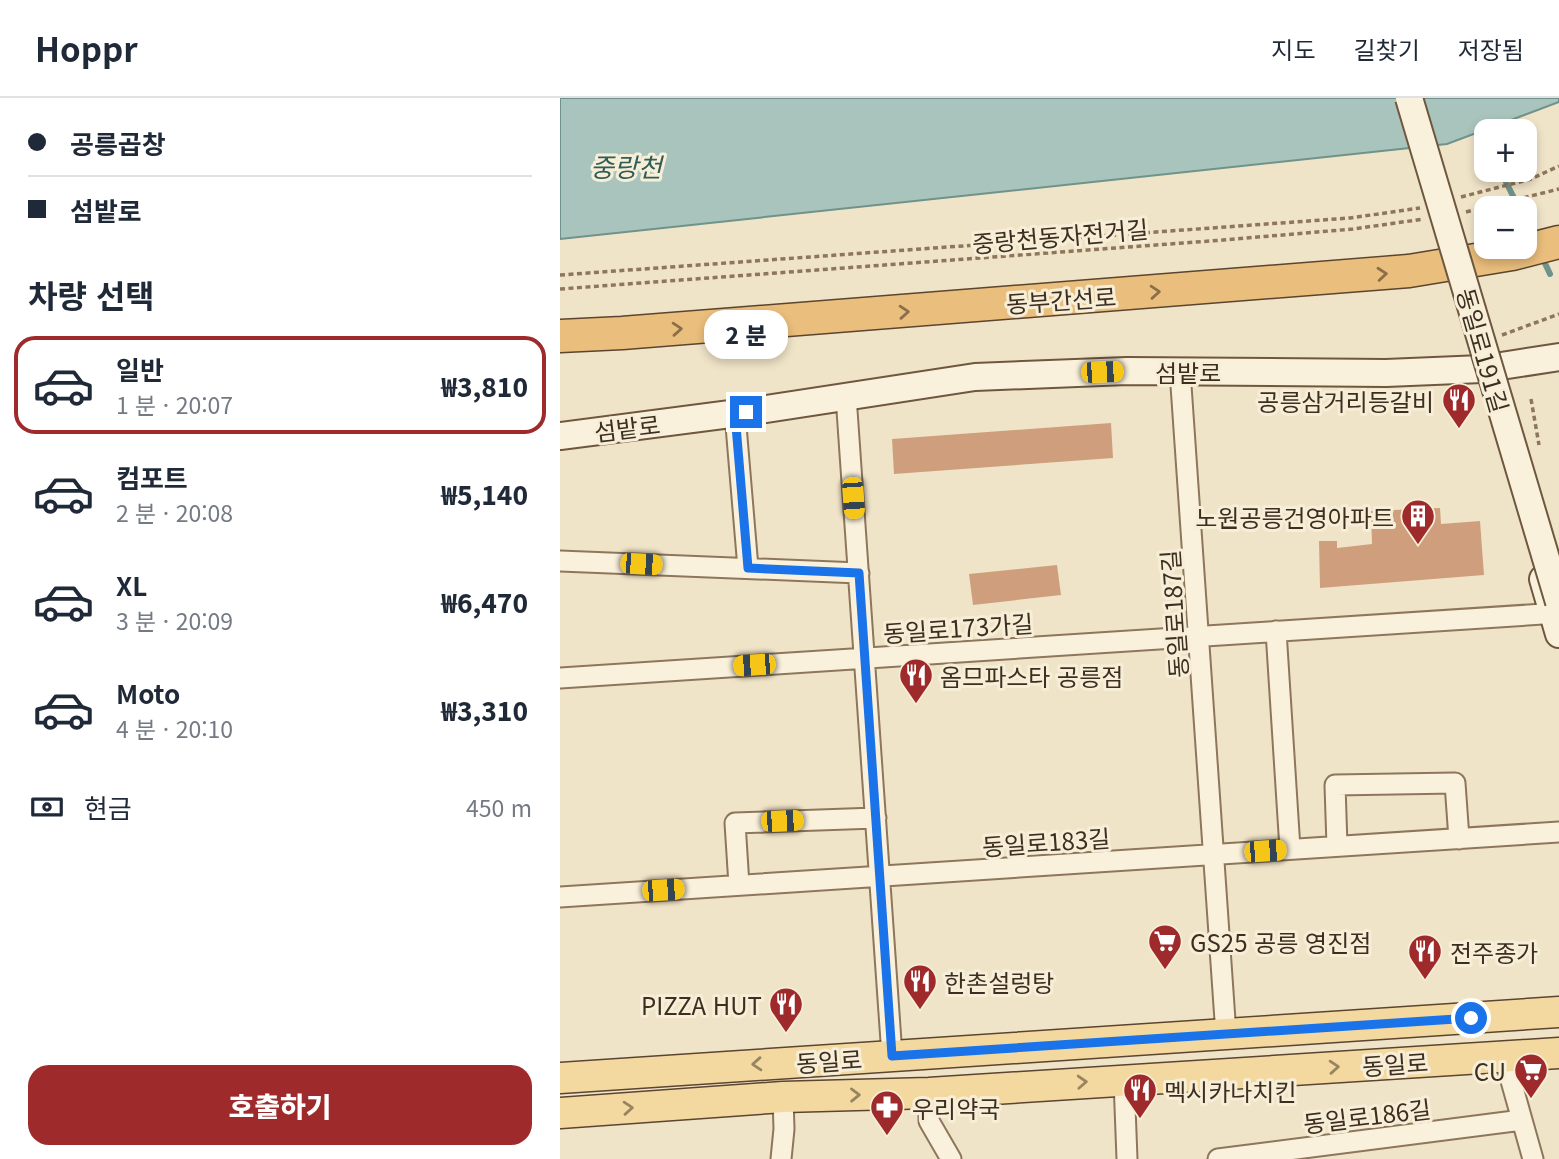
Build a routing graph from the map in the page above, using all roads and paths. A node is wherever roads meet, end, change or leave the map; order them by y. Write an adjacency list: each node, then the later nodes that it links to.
1 (1409, 98): 28 (main road, 동일로191길, bridge)
2 (1559, 166): 4 (path)
3 (1559, 188): 6 (path)
4 (1450, 200)
5 (1427, 206): 9 (path)
6 (1462, 212)
7 (1435, 217): 10 (path, 중랑천동자전거길)
8 (1559, 242): 12 (highway, 동부간선로, one-way to 8)
9 (560, 275)
10 (560, 289)
11 (1559, 314): 14 (path)
12 (622, 333): 13 (highway, 동부간선로); 15 (highway)
13 (560, 337)
14 (1497, 337)
15 (560, 344)
16 (1559, 357): 17 (main road, 섬밭로)
17 (1491, 368): 18 (main road, 섬밭로); 25 (main road, 동일로191길); 28 (main road, 동일로191길)
18 (1180, 371): 19 (main road, 섬밭로); 30 (street, 동일로187길)
19 (846, 396): 21 (main road, 섬밭로); 27 (street)
20 (1531, 399): 23 (path)
21 (735, 414): 22 (main road, 섬밭로); 26 (street)
22 (560, 436)
23 (1539, 445)
24 (560, 561): 26 (street)
25 (1559, 565)
26 (748, 568): 27 (street)
27 (859, 573): 31 (street)
28 (1558, 616): 29 (street, 동일로173가길)
29 (1276, 631): 30 (street, 동일로173가길); 37 (street)
30 (1199, 636): 31 (street, 동일로173가길); 38 (street, 동일로187길)
31 (865, 658): 32 (street, 동일로173가길); 33 (street)
32 (560, 678)
33 (876, 818): 39 (street); 40 (street)
34 (1559, 832): 35 (street)
35 (1459, 839): 36 (street); 36 (street)
36 (1337, 846): 37 (street)
37 (1290, 849): 38 (street)
38 (1214, 854): 39 (street, 동일로183길); 43 (street, 동일로187길)
39 (880, 876): 40 (street, 동일로183길); 45 (street)
40 (739, 885): 41 (street, 동일로183길)
41 (560, 897)
42 (1559, 1012): 43 (main road, 동일로)
43 (1226, 1035): 45 (main road, 동일로)
44 (1559, 1053): 46 (main road, 동일로)
45 (892, 1056): 47 (main road, 동일로, one-way to 47)
46 (1504, 1056): 48 (main road, 동일로, one-way to 46); 52 (street)
47 (560, 1078)
48 (1124, 1080): 49 (main road, 동일로, one-way to 48); 55 (street)
49 (929, 1093): 50 (main road, 동일로, one-way to 49); 54 (street)
50 (783, 1097): 51 (main road, 동일로, one-way to 50); 53 (street)
51 (560, 1113)
52 (1522, 1120): 56 (street, 동일로186길); 57 (street)
53 (781, 1159)
54 (951, 1159)
55 (1127, 1159)
56 (1218, 1159)
57 (1533, 1159)

